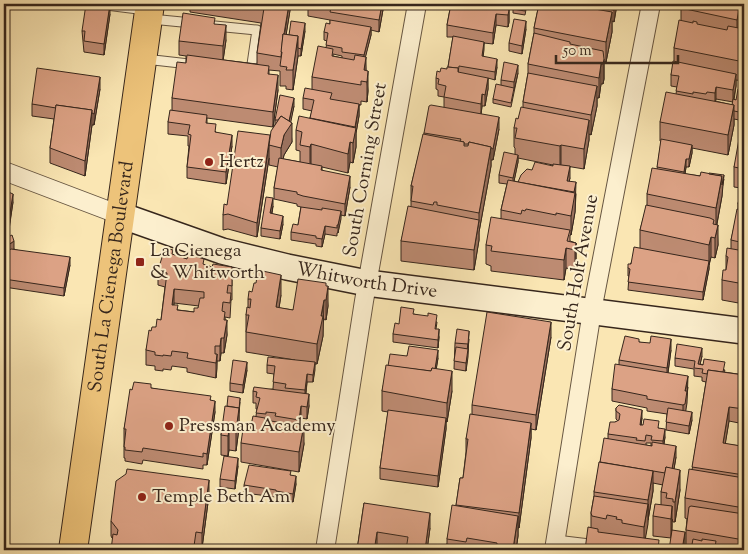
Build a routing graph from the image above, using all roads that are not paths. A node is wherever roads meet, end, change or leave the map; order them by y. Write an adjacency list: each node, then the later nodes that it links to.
1 (98, 4): 4 (lane)
2 (417, 4): 12 (street, South Corning Street)
3 (651, 4): 13 (street, South Holt Avenue)
4 (149, 11): 5 (lane); 7 (main road, South La Cienega Boulevard)
5 (197, 24)
6 (207, 25): 9 (lane)
7 (143, 59): 8 (lane); 11 (main road, South La Cienega Boulevard)
8 (195, 64)
9 (242, 70)
10 (4, 171): 11 (street, Whitworth Drive)
11 (120, 215): 12 (street, Whitworth Drive); 17 (main road, South La Cienega Boulevard)
12 (367, 283): 13 (street, Whitworth Drive); 18 (street, South Corning Street)
13 (592, 311): 14 (street, Whitworth Drive); 15 (street, South Holt Avenue)
14 (744, 330)
15 (555, 545): 16 (lane)
16 (604, 546)
17 (73, 550)
18 (324, 550)

